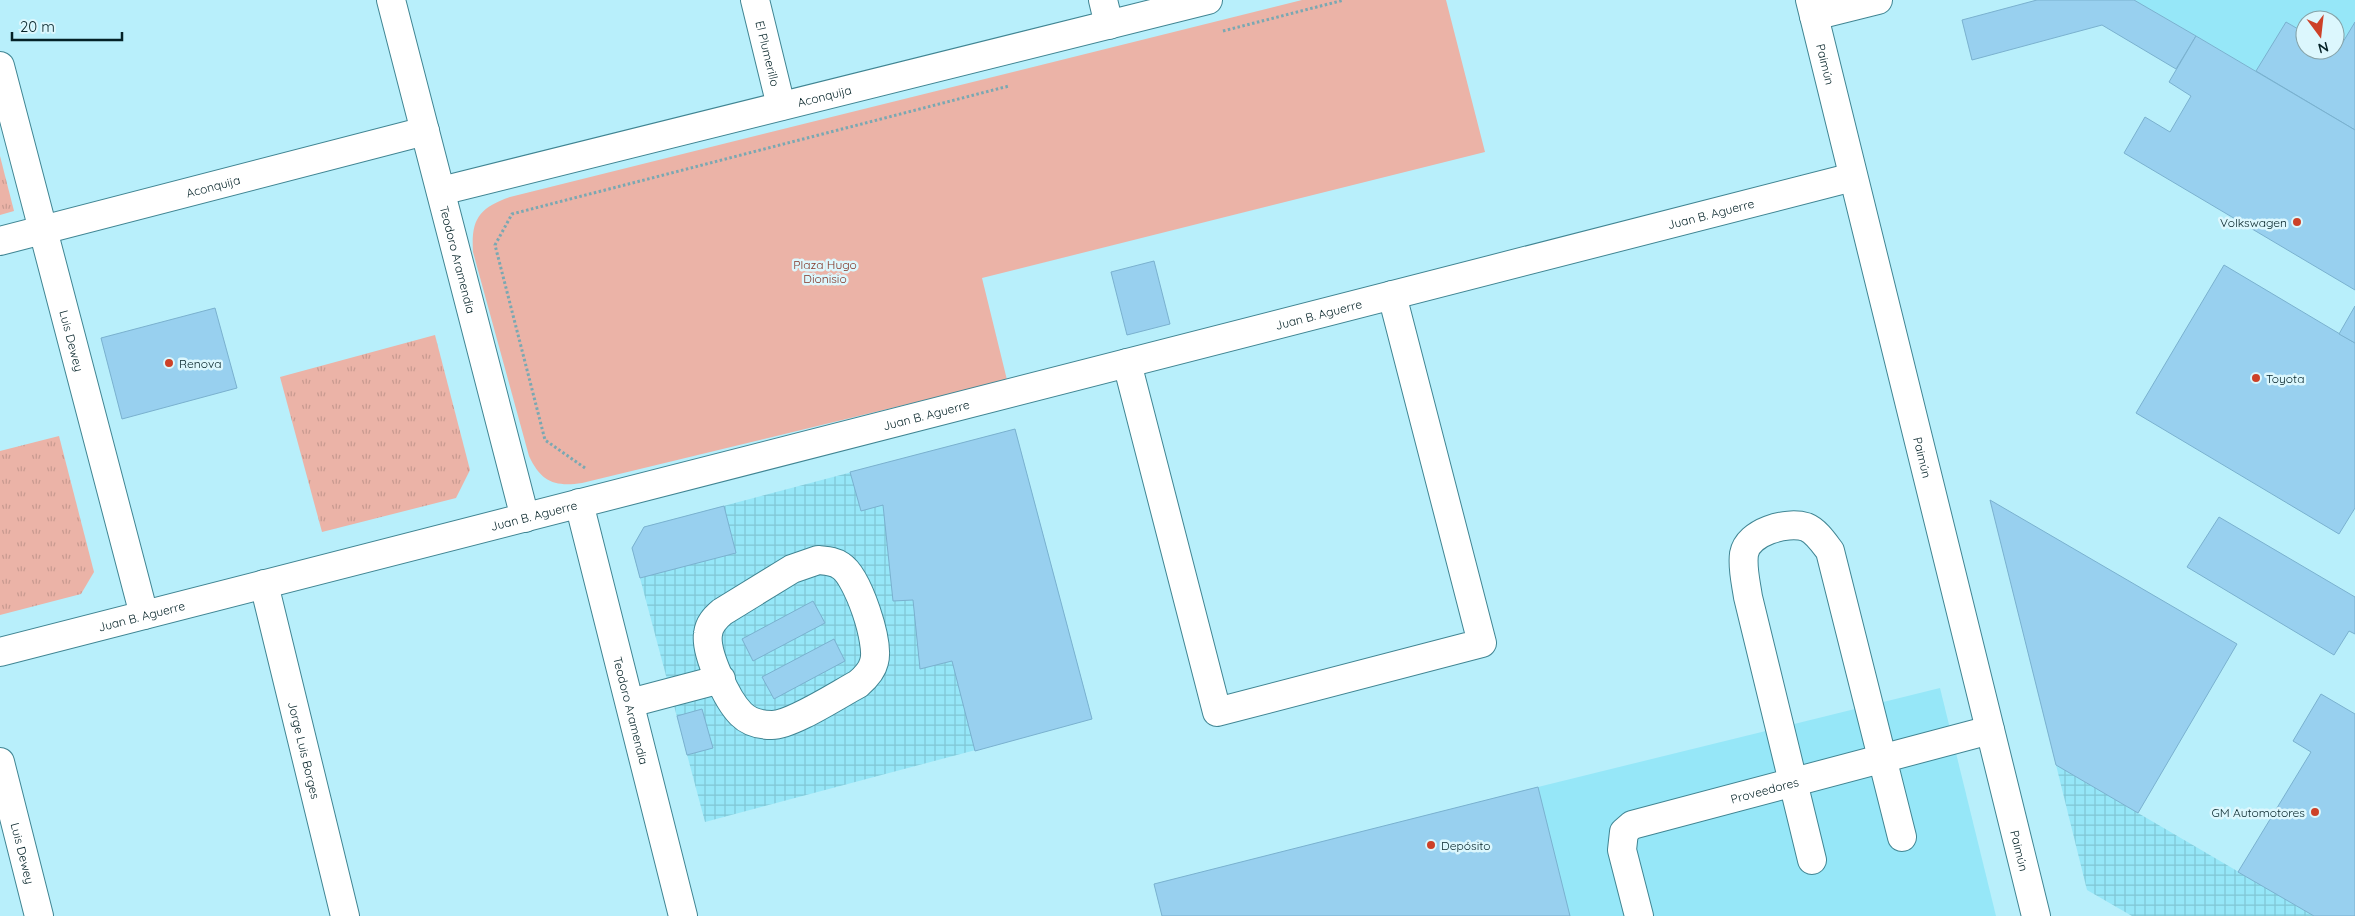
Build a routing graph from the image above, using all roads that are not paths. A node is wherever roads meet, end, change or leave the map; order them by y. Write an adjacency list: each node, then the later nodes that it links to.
1 (392, 0): 9 (street, Teodoro Aramendia)
2 (754, 0): 8 (street, El Plumerillo)
3 (1208, 0): 6 (street, Aconquija)
4 (1878, 0): 5 (street)
5 (1812, 8): 10 (street, Paimún)
6 (1106, 12): 8 (street, Aconquija)
7 (0, 66): 12 (street, Luis Dewey)
8 (781, 106): 11 (street, Aconquija)
9 (425, 131): 11 (street, Teodoro Aramendia); 12 (street, Aconquija)
10 (1853, 177): 14 (street, Juan B. Aguerre); 23 (street, Paimún)
11 (441, 191): 17 (street, Teodoro Aramendia)
12 (43, 230): 13 (street, Aconquija); 19 (street, Luis Dewey)
13 (0, 241)
14 (1392, 295): 15 (street, Juan B. Aguerre); 15 (street)
15 (1127, 363): 16 (street, Juan B. Aguerre)
16 (580, 504): 17 (street, Juan B. Aguerre); 22 (street, Teodoro Aramendia)
17 (525, 518): 18 (street, Juan B. Aguerre)
18 (264, 584): 19 (street, Juan B. Aguerre); 30 (street, Jorge Luis Borges)
19 (144, 614): 20 (street, Juan B. Aguerre)
20 (0, 652)
21 (721, 679): 21 (street); 22 (street)
22 (630, 704): 31 (street, Teodoro Aramendia)
23 (1990, 730): 24 (street, Proveedores); 33 (street, Paimún)
24 (1882, 759): 26 (street, Proveedores); 26 (street); 27 (street)
25 (0, 762): 29 (street, Luis Dewey)
26 (1793, 782): 28 (street); 32 (street, Proveedores)
27 (1902, 836)
28 (1812, 860)
29 (39, 916)
30 (344, 916)
31 (683, 916)
32 (1639, 916)
33 (2036, 916)

